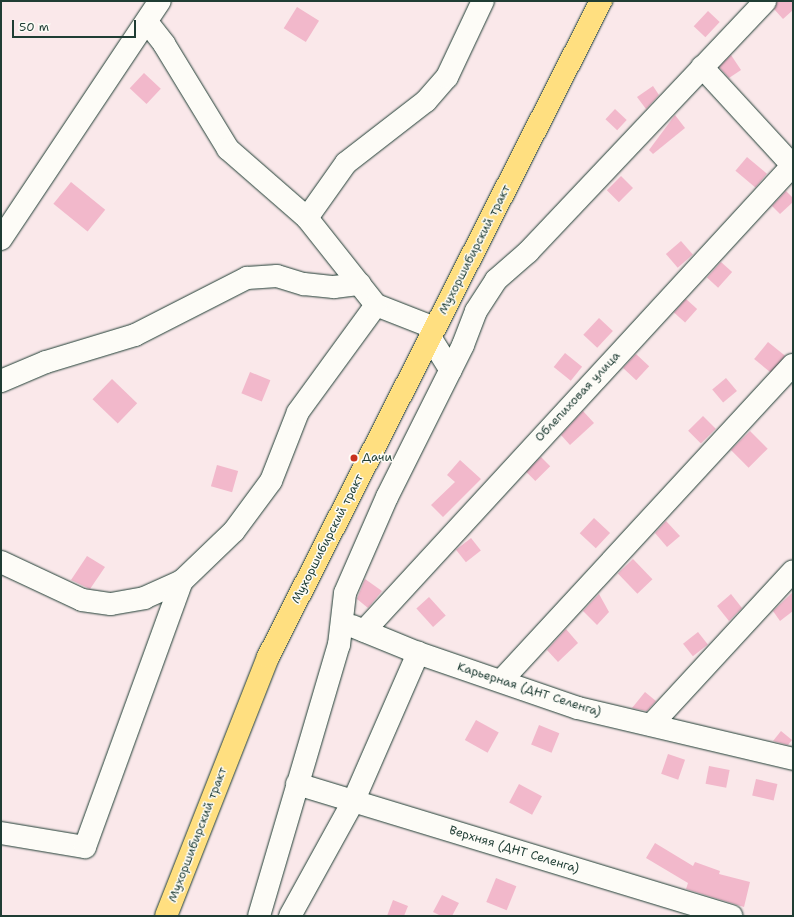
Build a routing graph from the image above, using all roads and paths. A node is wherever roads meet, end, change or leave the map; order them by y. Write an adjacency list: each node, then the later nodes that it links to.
1 (160, 1): 5 (street)
2 (483, 1): 8 (street)
3 (601, 1): 12 (main road, Мухоршибирский тракт)
4 (765, 1): 6 (street)
5 (146, 22): 8 (street); 9 (street)
6 (702, 67): 7 (street); 14 (street)
7 (793, 165): 20 (street, Облепиховая улица)
8 (307, 218): 10 (street)
9 (1, 239)
10 (360, 284): 11 (street); 15 (street)
11 (376, 305): 12 (street); 18 (street)
12 (433, 332): 14 (street); 28 (main road, Мухоршибирский тракт)
13 (793, 365): 22 (street)
14 (451, 370): 19 (street)
15 (1, 381)
16 (1, 562): 18 (street)
17 (793, 571): 23 (street)
18 (182, 581): 27 (street)
19 (340, 621): 20 (street, Карьерная (ДНТ Селенга)); 25 (street)
20 (364, 631): 21 (street, Карьерная (ДНТ Селенга))
21 (418, 653): 22 (street, Карьерная (ДНТ Селенга)); 26 (street)
22 (501, 681): 23 (street, Карьерная (ДНТ Селенга))
23 (651, 725): 24 (street, Карьерная (ДНТ Селенга))
24 (793, 759)
25 (297, 784): 26 (street, Верхняя (ДНТ Селенга)); 29 (street)
26 (353, 802): 30 (street); 31 (street, Верхняя (ДНТ Селенга))
27 (1, 833)
28 (166, 916)
29 (259, 916)
30 (290, 916)
31 (731, 916)

